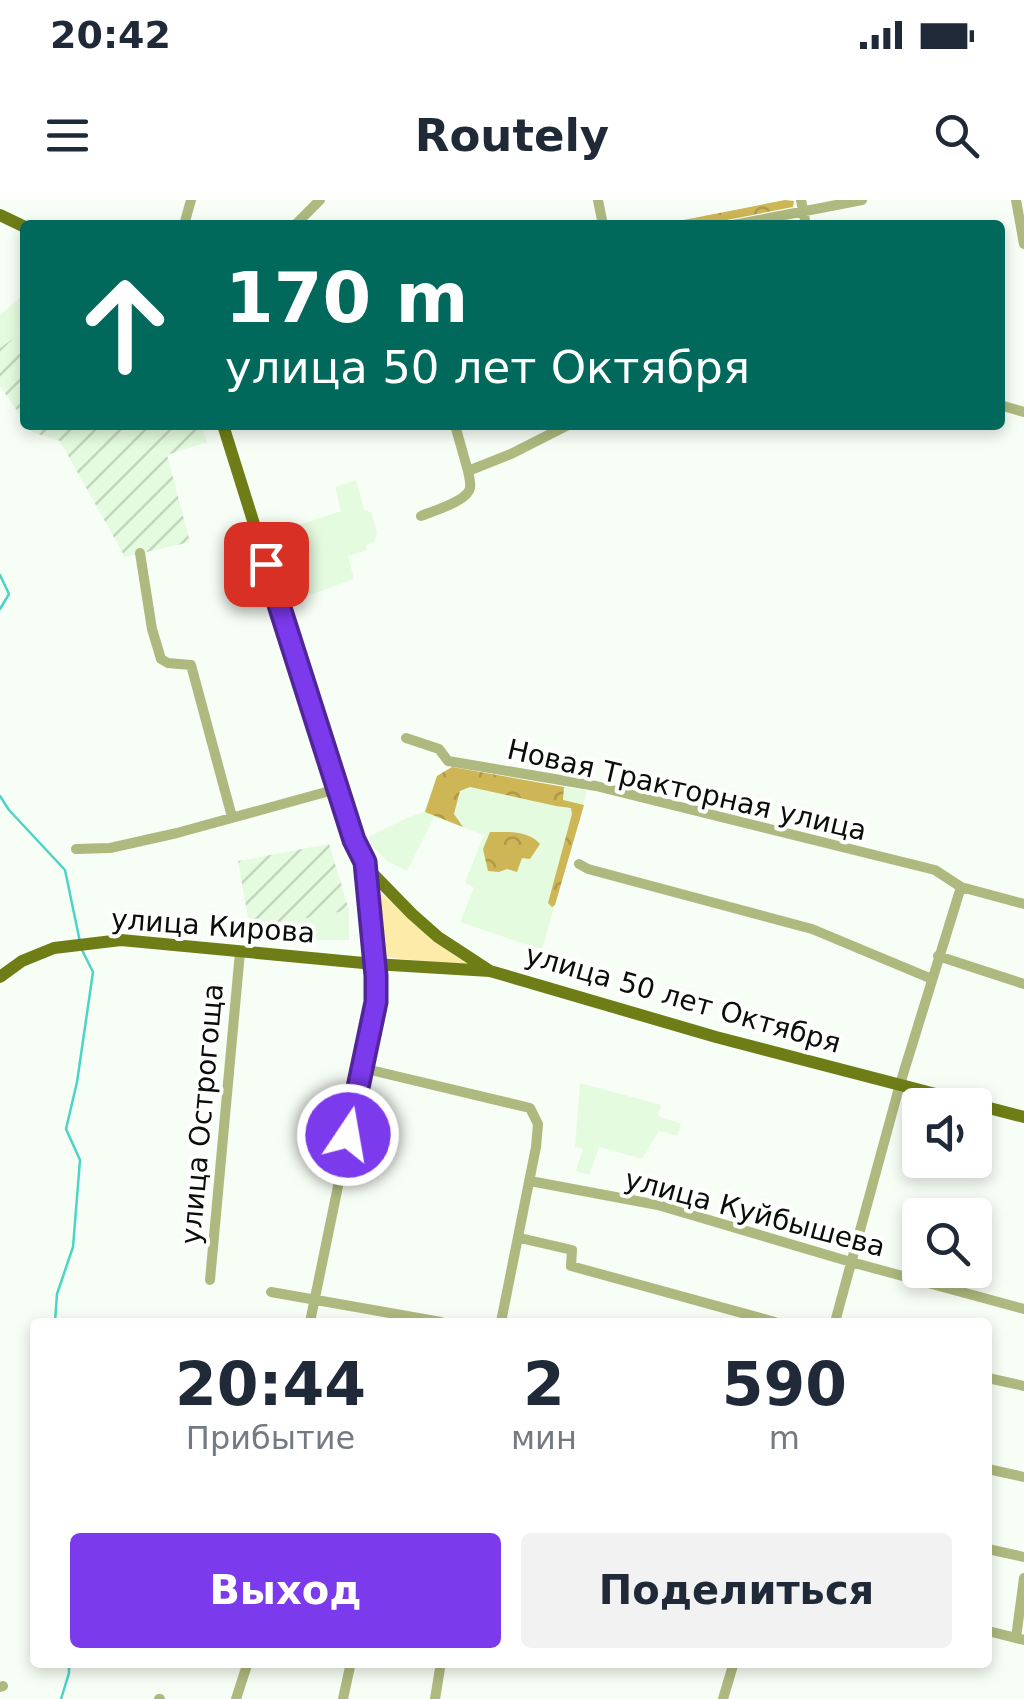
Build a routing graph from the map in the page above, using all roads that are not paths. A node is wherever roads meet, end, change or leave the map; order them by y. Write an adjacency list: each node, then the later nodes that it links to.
1 (320, 200): 5 (street)
2 (862, 200): 4 (street)
3 (1016, 200): 7 (street)
4 (802, 205): 6 (street)
5 (300, 220)
6 (750, 220)
7 (1024, 244)
8 (225, 430): 15 (main road, улица 50 лет Октября)
9 (456, 430): 11 (street)
10 (558, 430): 11 (street)
11 (468, 471): 12 (street)
12 (421, 516)
13 (140, 553): 16 (street)
14 (406, 738): 20 (street, Новая Тракторная улица)
15 (337, 789): 16 (street); 18 (main road, улица 50 лет Октября)
16 (232, 817): 17 (street)
17 (76, 849)
18 (365, 862): 24 (street, улица 50 лет Октября); 25 (main road, улица 50 лет Октября)
19 (580, 864): 27 (street)
20 (960, 887): 21 (street, Новая Тракторная улица); 23 (street)
21 (1024, 904)
22 (240, 952): 24 (main road, улица Кирова); 26 (main road, улица Кирова); 35 (street, улица Острогоща)
23 (938, 956): 27 (street); 28 (street)
24 (374, 964): 25 (main road, улица Кирова); 29 (street, улица 50 лет Октября)
25 (490, 971): 30 (main road, улица 50 лет Октября)
26 (0, 977)
27 (932, 979): 30 (street)
28 (1024, 984)
29 (362, 1068): 32 (street); 37 (street, улица 50 лет Октября)
30 (900, 1084): 31 (main road, улица 50 лет Октября); 34 (street)
31 (1024, 1117)
32 (530, 1181): 33 (street); 34 (street, улица Куйбышева)
33 (520, 1238): 41 (street); 42 (street)
34 (851, 1262): 38 (street, улица Куйбышева); 43 (street)
35 (210, 1280)
36 (271, 1292): 37 (street)
37 (314, 1300): 39 (street, улица 50 лет Октября); 40 (street)
38 (1024, 1309)
39 (311, 1318)
40 (401, 1318)
41 (502, 1318)
42 (761, 1318)
43 (836, 1318)
44 (992, 1379): 45 (street)
45 (1024, 1386)
46 (992, 1470): 47 (street)
47 (1024, 1477)
48 (992, 1550): 49 (street)
49 (1024, 1557)
50 (1024, 1578): 52 (street)
51 (992, 1632): 52 (street)
52 (1020, 1639)
53 (246, 1668): 57 (street)
54 (349, 1668): 58 (street)
55 (440, 1668): 59 (street)
56 (732, 1668): 60 (street)
57 (236, 1699)
58 (344, 1699)
59 (435, 1699)
60 (723, 1699)

